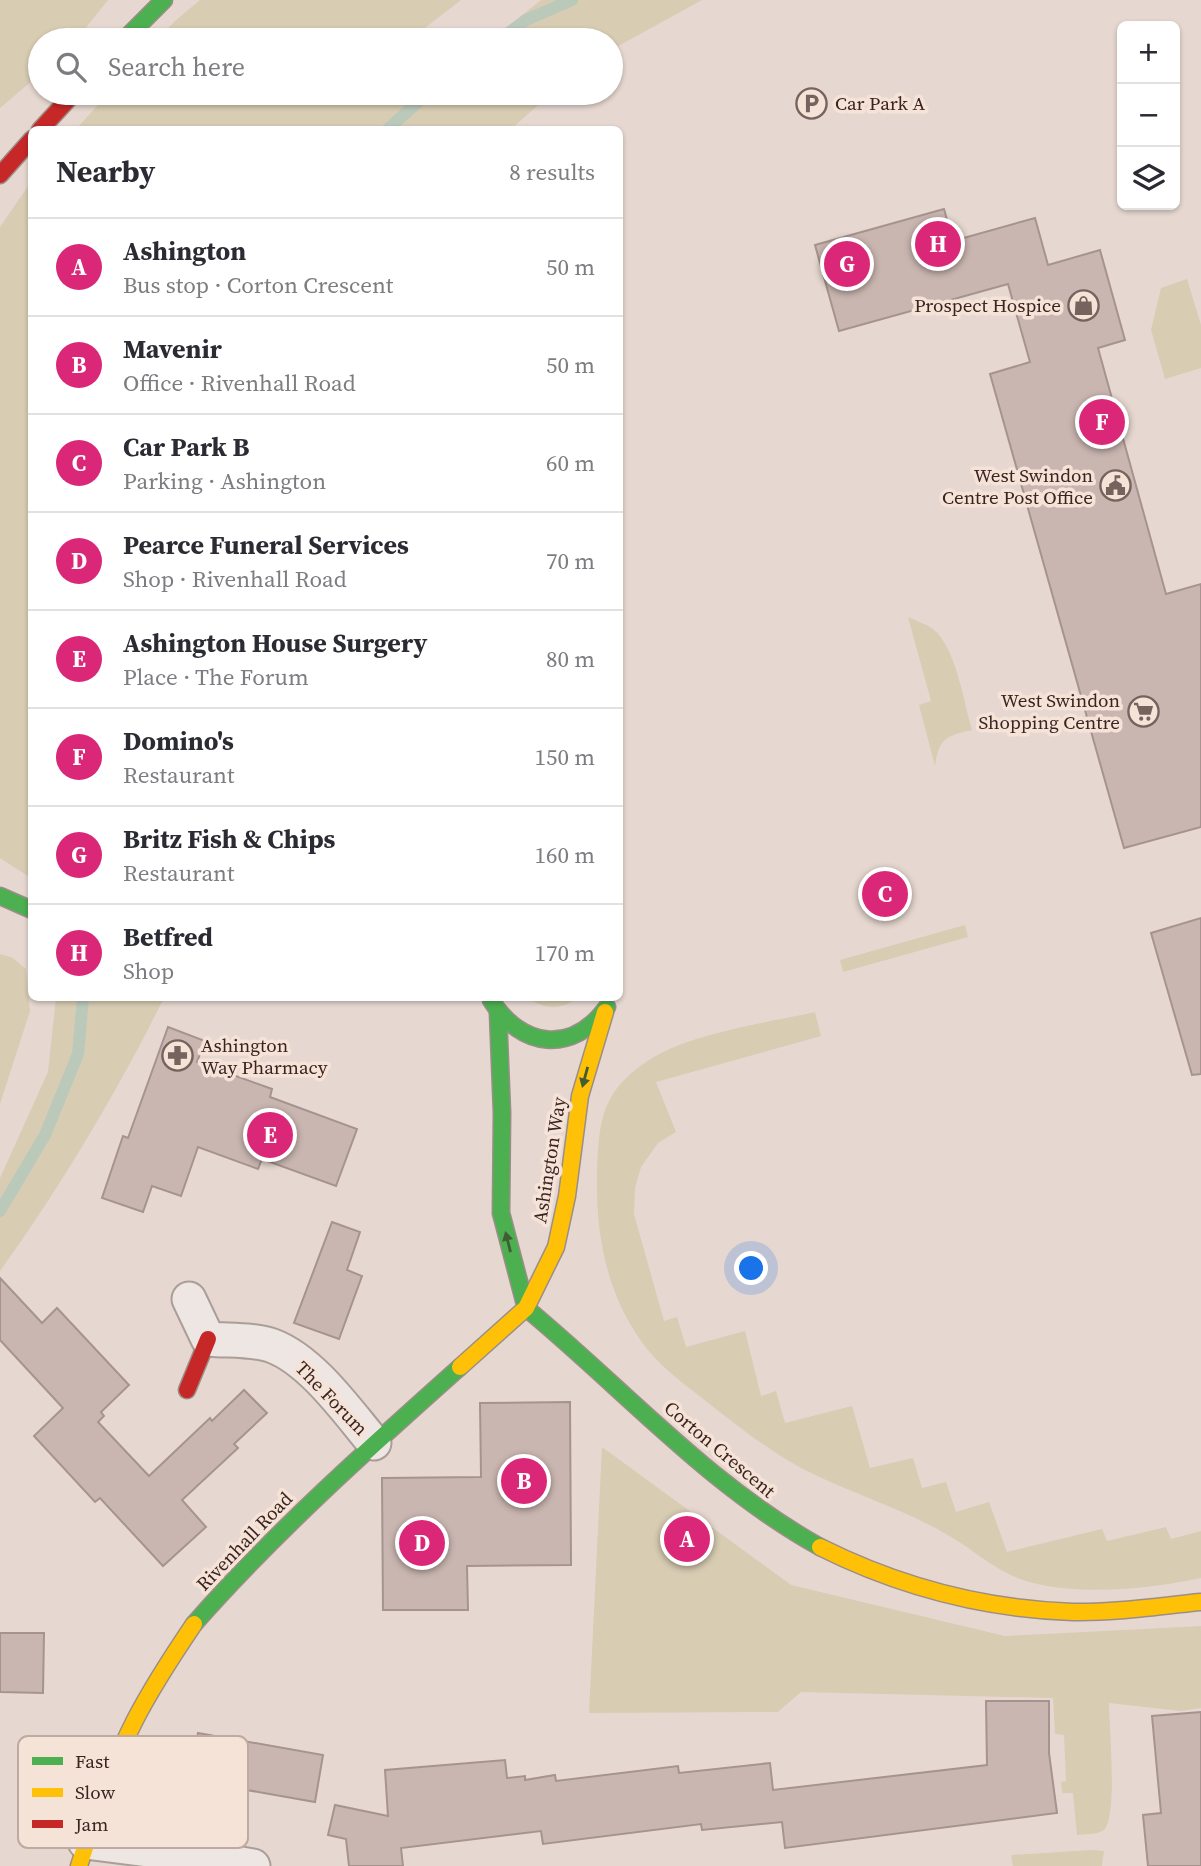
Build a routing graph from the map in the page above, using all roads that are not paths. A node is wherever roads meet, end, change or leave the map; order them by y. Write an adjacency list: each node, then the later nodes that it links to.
1 (164, 0): 2 (street)
2 (136, 28)
3 (63, 105): 4 (street)
4 (44, 126)
5 (28, 144): 6 (street)
6 (0, 175)
7 (0, 896): 8 (street)
8 (28, 908)
9 (490, 1003): 10 (street); 12 (street, Ashington Way, one-way to 9)
10 (609, 1005): 12 (street, Ashington Way, one-way to 12)
11 (189, 1299): 13 (street)
12 (526, 1308): 15 (street, Rivenhall Road); 16 (street, Corton Crescent)
13 (208, 1339): 14 (street); 15 (street, The Forum)
14 (187, 1390)
15 (374, 1443): 17 (street, Rivenhall Road)
16 (1201, 1602)
17 (128, 1736)
18 (82, 1854): 19 (street)
19 (253, 1866)

